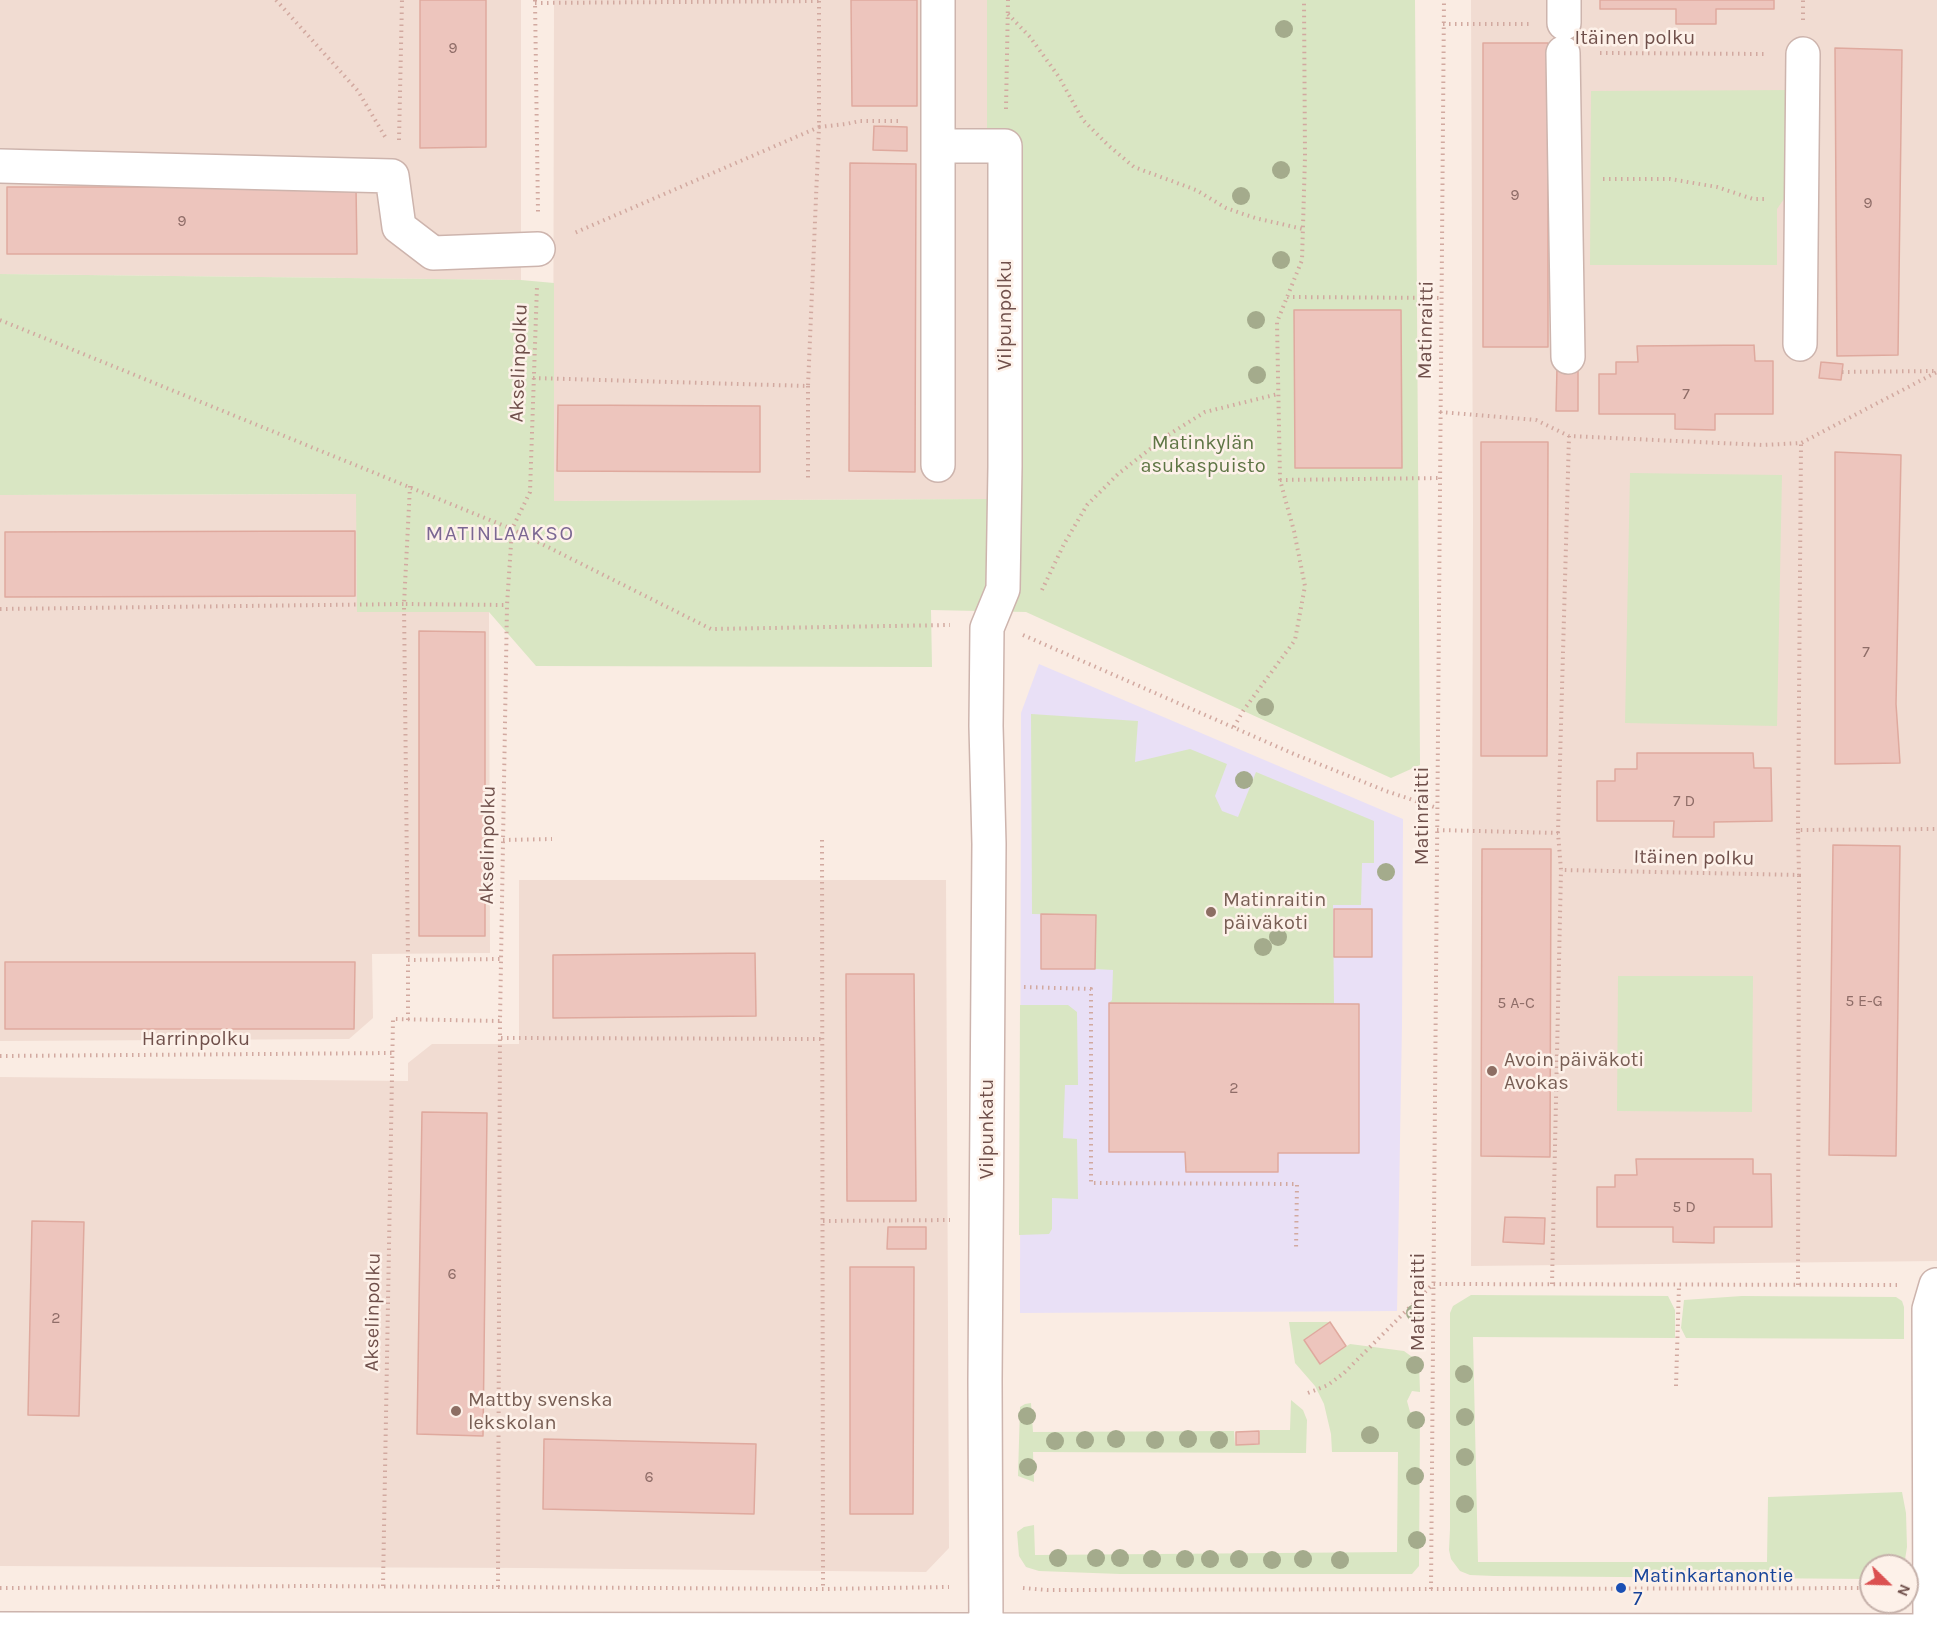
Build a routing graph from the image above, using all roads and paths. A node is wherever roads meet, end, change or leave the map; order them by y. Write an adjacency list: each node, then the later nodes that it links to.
1 (276, 0): 19 (path)
2 (402, 0): 19 (path)
3 (819, 0): 9 (path); 15 (path)
4 (938, 0): 16 (street)
5 (1008, 0): 10 (path)
6 (1304, 0): 22 (path)
7 (1444, 0): 11 (path, Matinraitti)
8 (1803, 0): 13 (path)
9 (535, 2): 23 (path, Akselinpolku)
10 (1008, 14): 17 (path); 22 (path)
11 (1443, 24): 12 (path, Itäinen polku); 25 (path, Matinraitti)
12 (1564, 25): 13 (path, Itäinen polku); 20 (street)
13 (1803, 54): 21 (street)
14 (860, 121): 15 (path)
15 (819, 127): 23 (path); 32 (path)
16 (938, 146): 17 (street); 37 (street)
17 (1005, 146): 47 (street, Vilpunpolku)
18 (0, 166): 19 (street)
19 (394, 167): 23 (street)
20 (1566, 179): 21 (path); 28 (street)
21 (1802, 198): 27 (street)
22 (1303, 229): 24 (path)
23 (538, 249): 31 (path, Akselinpolku)
24 (1287, 297): 25 (path); 33 (path)
25 (1441, 298): 34 (path, Matinraitti)
26 (0, 320): 41 (path)
27 (1800, 344)
28 (1569, 357)
29 (1937, 371): 30 (path); 36 (path)
30 (1842, 372)
31 (533, 378): 32 (path); 42 (path, Akselinpolku)
32 (808, 386): 38 (path)
33 (1278, 394): 40 (path); 43 (path)
34 (1440, 412): 35 (path); 39 (path, Matinraitti)
35 (1569, 436): 36 (path); 53 (path)
36 (1801, 443): 51 (path)
37 (938, 465)
38 (808, 478)
39 (1440, 478): 40 (path); 49 (path, Matinraitti)
40 (1280, 480): 48 (path)
41 (410, 486): 42 (path); 44 (path)
42 (512, 529): 45 (path, Akselinpolku); 47 (path)
43 (1040, 594)
44 (404, 604): 45 (path); 46 (path); 60 (path)
45 (507, 605): 55 (path, Akselinpolku)
46 (0, 609)
47 (987, 628): 48 (path); 81 (street, Vilpunkatu)
48 (1234, 727): 49 (path)
49 (1437, 808): 50 (path, Matinraitti)
50 (1437, 830): 53 (path); 71 (path, Matinraitti)
51 (1798, 830): 52 (path); 58 (path)
52 (1937, 830)
53 (1558, 833): 57 (path)
54 (552, 839): 55 (path)
55 (503, 840): 59 (path, Akselinpolku)
56 (822, 840): 65 (path)
57 (1561, 870): 58 (path, Itäinen polku); 72 (path)
58 (1799, 875): 74 (path)
59 (501, 958): 60 (path); 63 (path, Akselinpolku)
60 (408, 960): 62 (path)
61 (1015, 986): 70 (path)
62 (408, 1020): 63 (path); 66 (path, Akselinpolku)
63 (500, 1021): 64 (path, Akselinpolku)
64 (501, 1038): 65 (path); 80 (path, Akselinpolku)
65 (822, 1039): 69 (path)
66 (392, 1053): 67 (path, Harrinpolku); 78 (path, Akselinpolku)
67 (0, 1056)
68 (960, 1220): 69 (path)
69 (823, 1221): 84 (path)
70 (1296, 1251)
71 (1433, 1284): 72 (path); 77 (path); 82 (path, Matinraitti)
72 (1552, 1284): 73 (path)
73 (1679, 1285): 74 (path); 76 (path)
74 (1798, 1285): 75 (path)
75 (1936, 1285): 89 (street)
76 (1676, 1386)
77 (1308, 1393)
78 (383, 1586): 79 (path); 80 (path)
79 (0, 1587)
80 (498, 1587): 84 (path)
81 (985, 1588): 82 (path); 84 (path); 86 (street, Vilpunkatu)
82 (1431, 1588): 83 (path); 87 (path, Matinraitti)
83 (1859, 1588)
84 (823, 1589)
85 (0, 1629): 86 (street)
86 (986, 1629): 87 (street)
87 (1431, 1631): 88 (street)
88 (1482, 1631): 89 (street)
89 (1930, 1631): 90 (street)
90 (1937, 1631)

